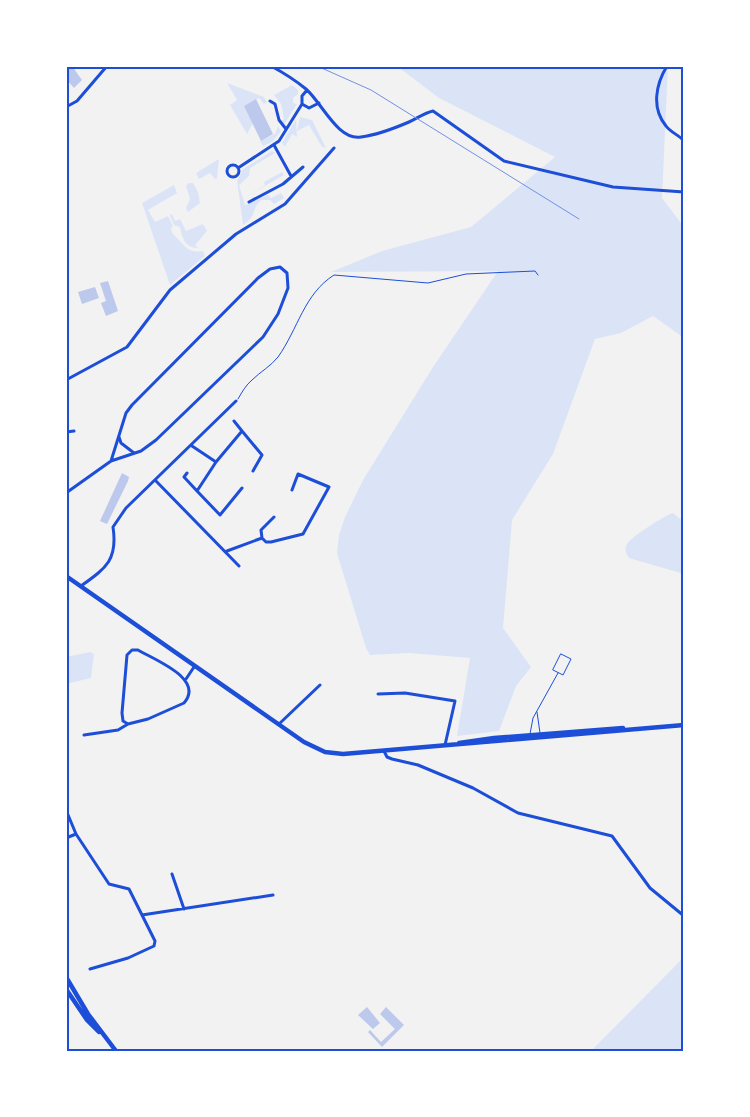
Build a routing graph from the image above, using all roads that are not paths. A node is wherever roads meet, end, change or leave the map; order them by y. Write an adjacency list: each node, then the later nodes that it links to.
1 (107, 66): 8 (street)
2 (271, 66): 4 (street)
3 (667, 66): 10 (street)
4 (307, 90): 6 (street); 7 (street)
5 (270, 101): 9 (street)
6 (319, 103): 7 (street); 16 (street)
7 (302, 104): 9 (street)
8 (66, 107)
9 (286, 129): 11 (street)
10 (684, 141)
11 (274, 144): 14 (street); 15 (street)
12 (334, 148): 18 (street)
13 (303, 167): 15 (street)
14 (238, 168)
15 (291, 176): 17 (street)
16 (684, 192)
17 (249, 202)
18 (66, 380)
19 (236, 401): 25 (street)
20 (234, 422): 22 (street)
21 (74, 431): 23 (street)
22 (242, 431): 28 (street); 29 (street)
23 (66, 432)
24 (119, 437): 26 (street); 26 (street); 27 (street)
25 (192, 446): 28 (street); 31 (street)
26 (134, 453): 27 (street)
27 (111, 462): 35 (street)
28 (216, 462): 34 (street)
29 (253, 472)
30 (187, 473): 34 (street)
31 (155, 480): 38 (street); 41 (street)
32 (242, 488): 34 (street)
33 (292, 490): 37 (street)
34 (197, 491)
35 (66, 493)
36 (274, 517): 37 (street)
37 (262, 538): 38 (street)
38 (228, 551): 39 (street)
39 (239, 566)
40 (66, 576): 41 (main road)
41 (81, 586): 42 (main road)
42 (194, 667): 44 (street); 49 (main road)
43 (558, 673): 43 (lane); 47 (lane)
44 (186, 678): 48 (street); 48 (street)
45 (320, 685): 49 (street)
46 (378, 694): 56 (street)
47 (537, 712): 52 (lane); 53 (lane)
48 (128, 724): 54 (street)
49 (279, 725): 57 (main road)
50 (684, 725): 51 (main road)
51 (647, 728): 53 (main road); 55 (main road)
52 (530, 734): 53 (main road); 56 (main road)
53 (540, 734): 55 (lane)
54 (84, 735)
55 (535, 739): 56 (main road)
56 (445, 746): 57 (main road)
57 (384, 751): 65 (street)
58 (66, 810): 59 (street)
59 (76, 834): 60 (street); 64 (street)
60 (66, 838)
61 (172, 874): 63 (street)
62 (273, 895): 63 (street)
63 (184, 909): 64 (street)
64 (142, 915): 66 (street)
65 (684, 916)
66 (90, 969)
67 (66, 976): 69 (main road)
68 (66, 989): 69 (main road)
69 (105, 1038): 70 (main road)
70 (116, 1051)

